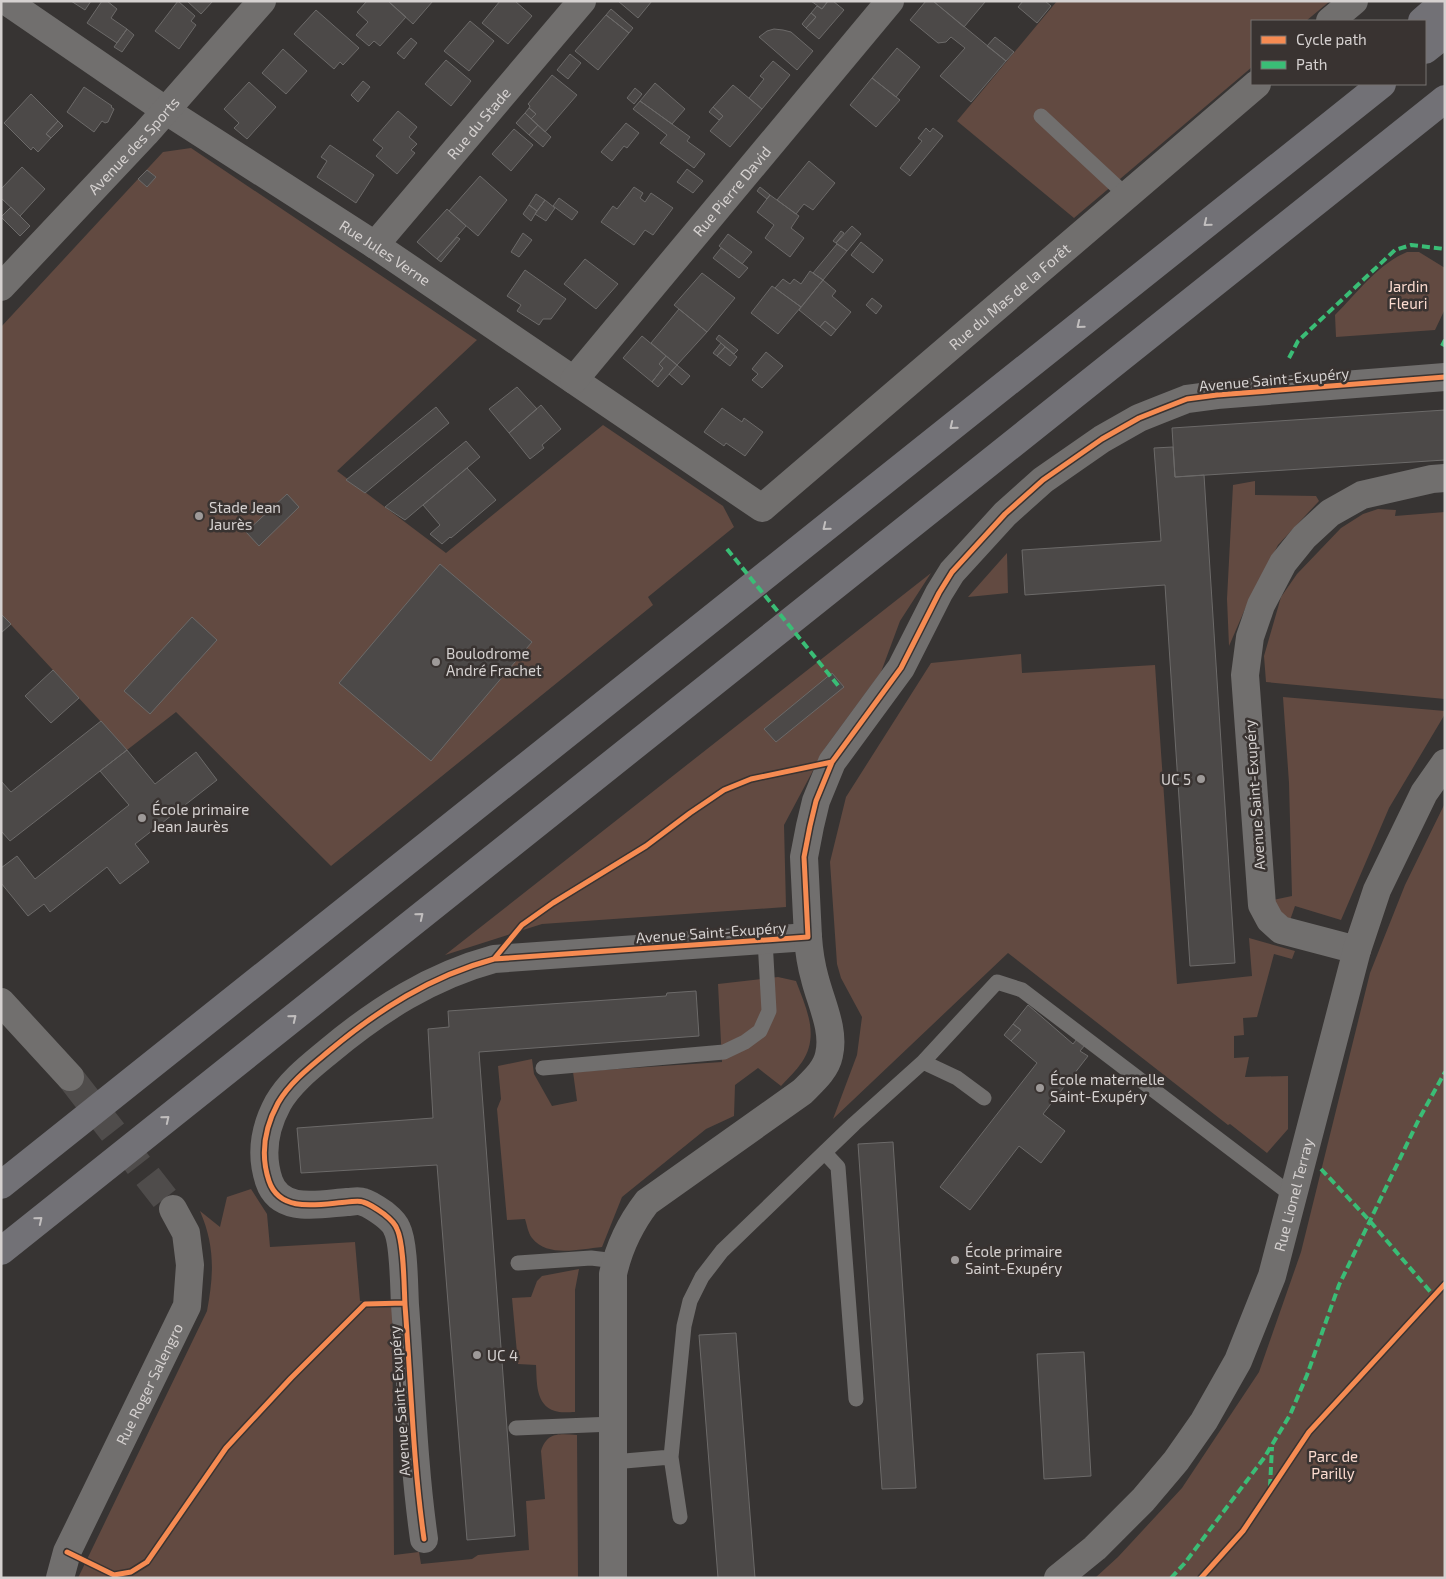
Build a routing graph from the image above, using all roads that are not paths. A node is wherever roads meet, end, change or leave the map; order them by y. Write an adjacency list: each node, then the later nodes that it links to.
1 (6, 1): 15 (street, Rue Jules Verne)
2 (262, 1): 15 (street, Avenue des Sports)
3 (582, 1): 19 (street, Rue du Stade)
4 (890, 1): 22 (street, Rue Pierre David)
5 (1354, 1): 7 (street)
6 (1445, 1): 8 (highway)
7 (1331, 20)
8 (1423, 20)
9 (1445, 34): 10 (highway)
10 (1426, 49)
11 (1256, 85): 17 (street, Rue du Mas de la Forêt)
12 (1355, 85): 18 (highway)
13 (1381, 85): 18 (highway)
14 (1445, 99): 38 (highway, one-way to 14)
15 (165, 110): 19 (street, Rue Jules Verne); 20 (street, Avenue des Sports)
16 (1041, 116): 17 (lane)
17 (1127, 196): 24 (street, Rue du Mas de la Forêt)
18 (1228, 207): 35 (highway, one-way to 35)
19 (375, 245): 22 (street, Rue Jules Verne)
20 (1, 287)
21 (1445, 377): 26 (street, Avenue Saint-Exupéry)
22 (574, 380): 24 (street, Rue Jules Verne)
23 (1445, 478): 28 (street, Avenue Saint-Exupéry)
24 (762, 508)
25 (1445, 763): 28 (street, Rue Lionel Terray)
26 (808, 937): 27 (street, Avenue Saint-Exupéry); 39 (street, Avenue Saint-Exupéry)
27 (765, 940): 31 (lane); 47 (street, Avenue Saint-Exupéry)
28 (1357, 950): 36 (street, Rue Lionel Terray)
29 (1, 1002): 32 (street)
30 (923, 1062): 33 (lane); 34 (lane); 36 (lane)
31 (543, 1068)
32 (70, 1077)
33 (984, 1098)
34 (825, 1153): 41 (lane); 44 (lane)
35 (1, 1185)
36 (1294, 1196): 52 (street, Rue Lionel Terray)
37 (173, 1209): 48 (street, Rue Roger Salengro)
38 (1, 1251)
39 (616, 1261): 40 (lane); 42 (street, Avenue Saint-Exupéry)
40 (518, 1263)
41 (856, 1399)
42 (613, 1424): 43 (lane); 45 (street, Avenue Saint-Exupéry)
43 (516, 1428)
44 (671, 1457): 45 (lane); 46 (lane)
45 (613, 1462): 51 (street, Avenue Saint-Exupéry)
46 (680, 1517)
47 (424, 1539)
48 (67, 1552): 49 (street, Rue Roger Salengro); 50 (street, Rue Roger Salengro)
49 (46, 1578)
50 (60, 1578)
51 (613, 1578)
52 (1058, 1578)

